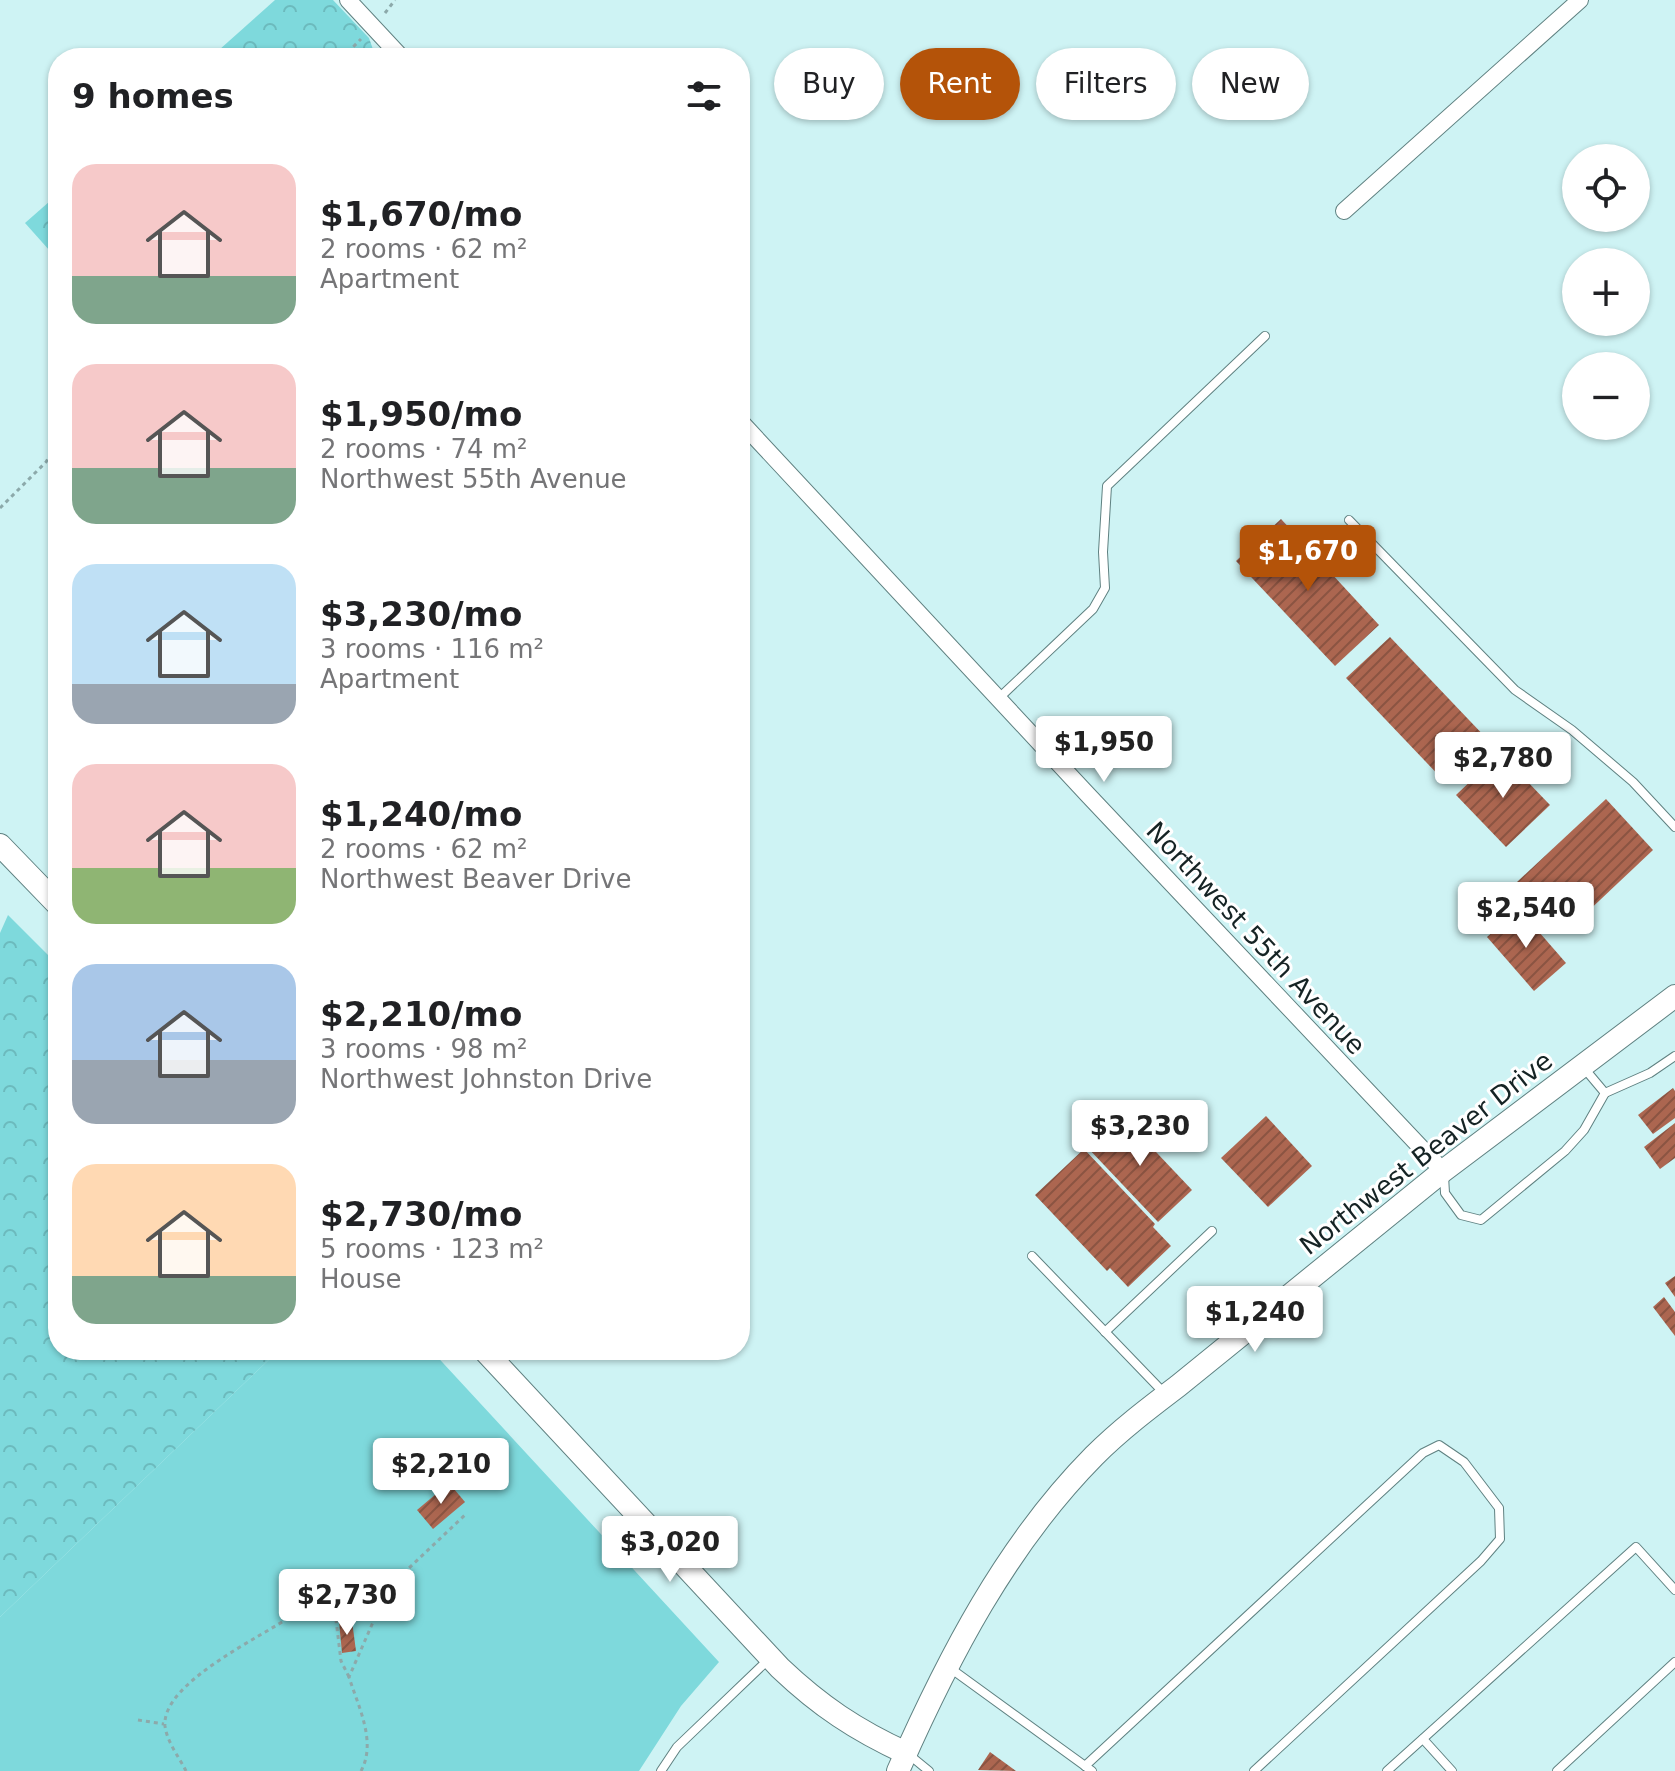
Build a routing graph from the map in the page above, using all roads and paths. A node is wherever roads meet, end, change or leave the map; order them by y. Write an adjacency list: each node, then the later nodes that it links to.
1 (348, 0): 3 (street)
2 (1580, 0): 4 (street)
3 (393, 48)
4 (1344, 211)
5 (1265, 336): 10 (lane)
6 (750, 432): 10 (street, Northwest 55th Avenue)
7 (48, 459): 8 (path)
8 (0, 508)
9 (1349, 520): 11 (lane)
10 (998, 699): 18 (street, Northwest 55th Avenue)
11 (1675, 827)
12 (0, 845): 13 (main road)
13 (48, 895)
14 (1675, 996): 16 (main road, Northwest Beaver Drive)
15 (1675, 1056): 17 (lane)
16 (1582, 1066): 17 (lane); 18 (main road, Northwest Beaver Drive)
17 (1605, 1093): 18 (lane)
18 (1443, 1171): 23 (main road, Northwest Beaver Drive)
19 (1212, 1231): 21 (lane)
20 (1032, 1256): 21 (lane)
21 (1105, 1332): 23 (lane)
22 (493, 1360): 28 (main road)
23 (1166, 1395): 30 (main road, Northwest Beaver Drive)
24 (466, 1514): 31 (path)
25 (341, 1575): 27 (path)
26 (1675, 1590): 34 (lane)
27 (310, 1600): 31 (path); 33 (path)
28 (770, 1658): 35 (main road); 39 (lane)
29 (1675, 1662): 44 (lane)
30 (946, 1665): 35 (main road, Northwest Beaver Drive); 36 (lane)
31 (349, 1677): 38 (path)
32 (138, 1720): 33 (path)
33 (164, 1724): 37 (path)
34 (1423, 1739): 42 (lane); 43 (lane)
35 (902, 1762): 40 (lane)
36 (1088, 1768): 41 (lane)
37 (186, 1771)
38 (361, 1771)
39 (661, 1771)
40 (929, 1771)
41 (1254, 1771)
42 (1387, 1771)
43 (1452, 1771)
44 (1557, 1771)

